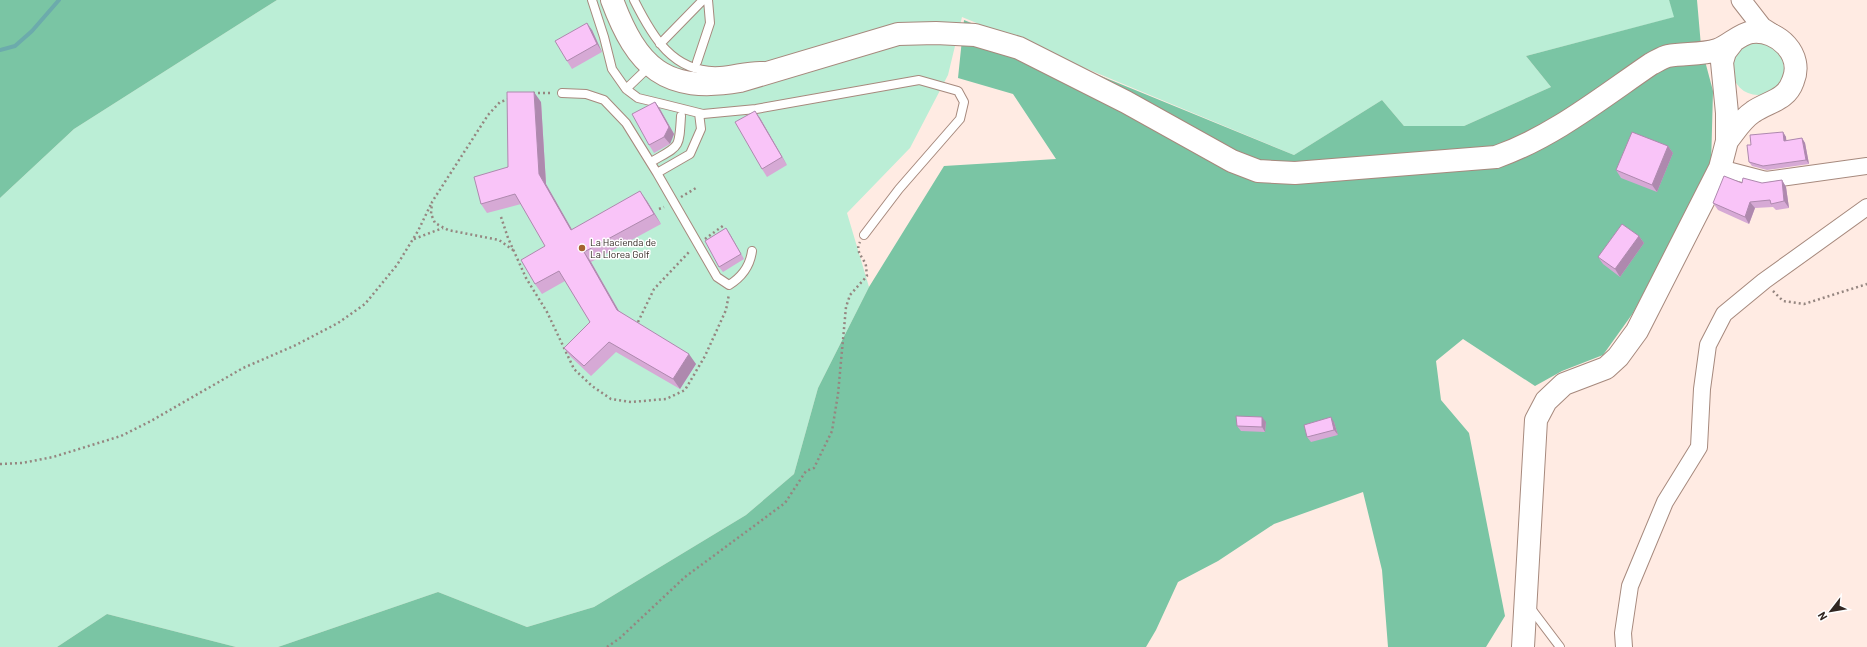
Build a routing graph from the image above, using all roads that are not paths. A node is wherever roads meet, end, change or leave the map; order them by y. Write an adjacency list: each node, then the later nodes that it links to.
1 (592, 0): 16 (lane)
2 (612, 0): 13 (highway)
3 (634, 0): 10 (lane)
4 (703, 0): 10 (lane)
5 (708, 0): 12 (lane)
6 (1736, 0): 9 (street)
7 (1741, 0): 8 (street)
8 (1776, 36): 9 (highway); 18 (highway)
9 (1735, 40): 11 (highway); 15 (highway)
10 (660, 44): 14 (lane)
11 (1680, 56): 14 (highway); 15 (highway)
12 (697, 62)
13 (650, 66): 14 (highway); 16 (lane)
14 (792, 67)
15 (1724, 83): 18 (highway); 21 (highway)
16 (626, 89): 19 (lane)
17 (562, 93): 22 (lane)
18 (1767, 105): 21 (highway)
19 (700, 113): 25 (lane); 27 (lane)
20 (680, 116): 22 (lane)
21 (1727, 141): 24 (highway)
22 (651, 162): 25 (lane)
23 (1867, 166): 24 (street)
24 (1720, 168): 29 (highway)
25 (657, 173): 28 (lane)
26 (1867, 206): 32 (street)
27 (864, 235)
28 (752, 251)
29 (1525, 603): 30 (highway); 31 (lane)
30 (1523, 647)
31 (1560, 647)
32 (1624, 647)

